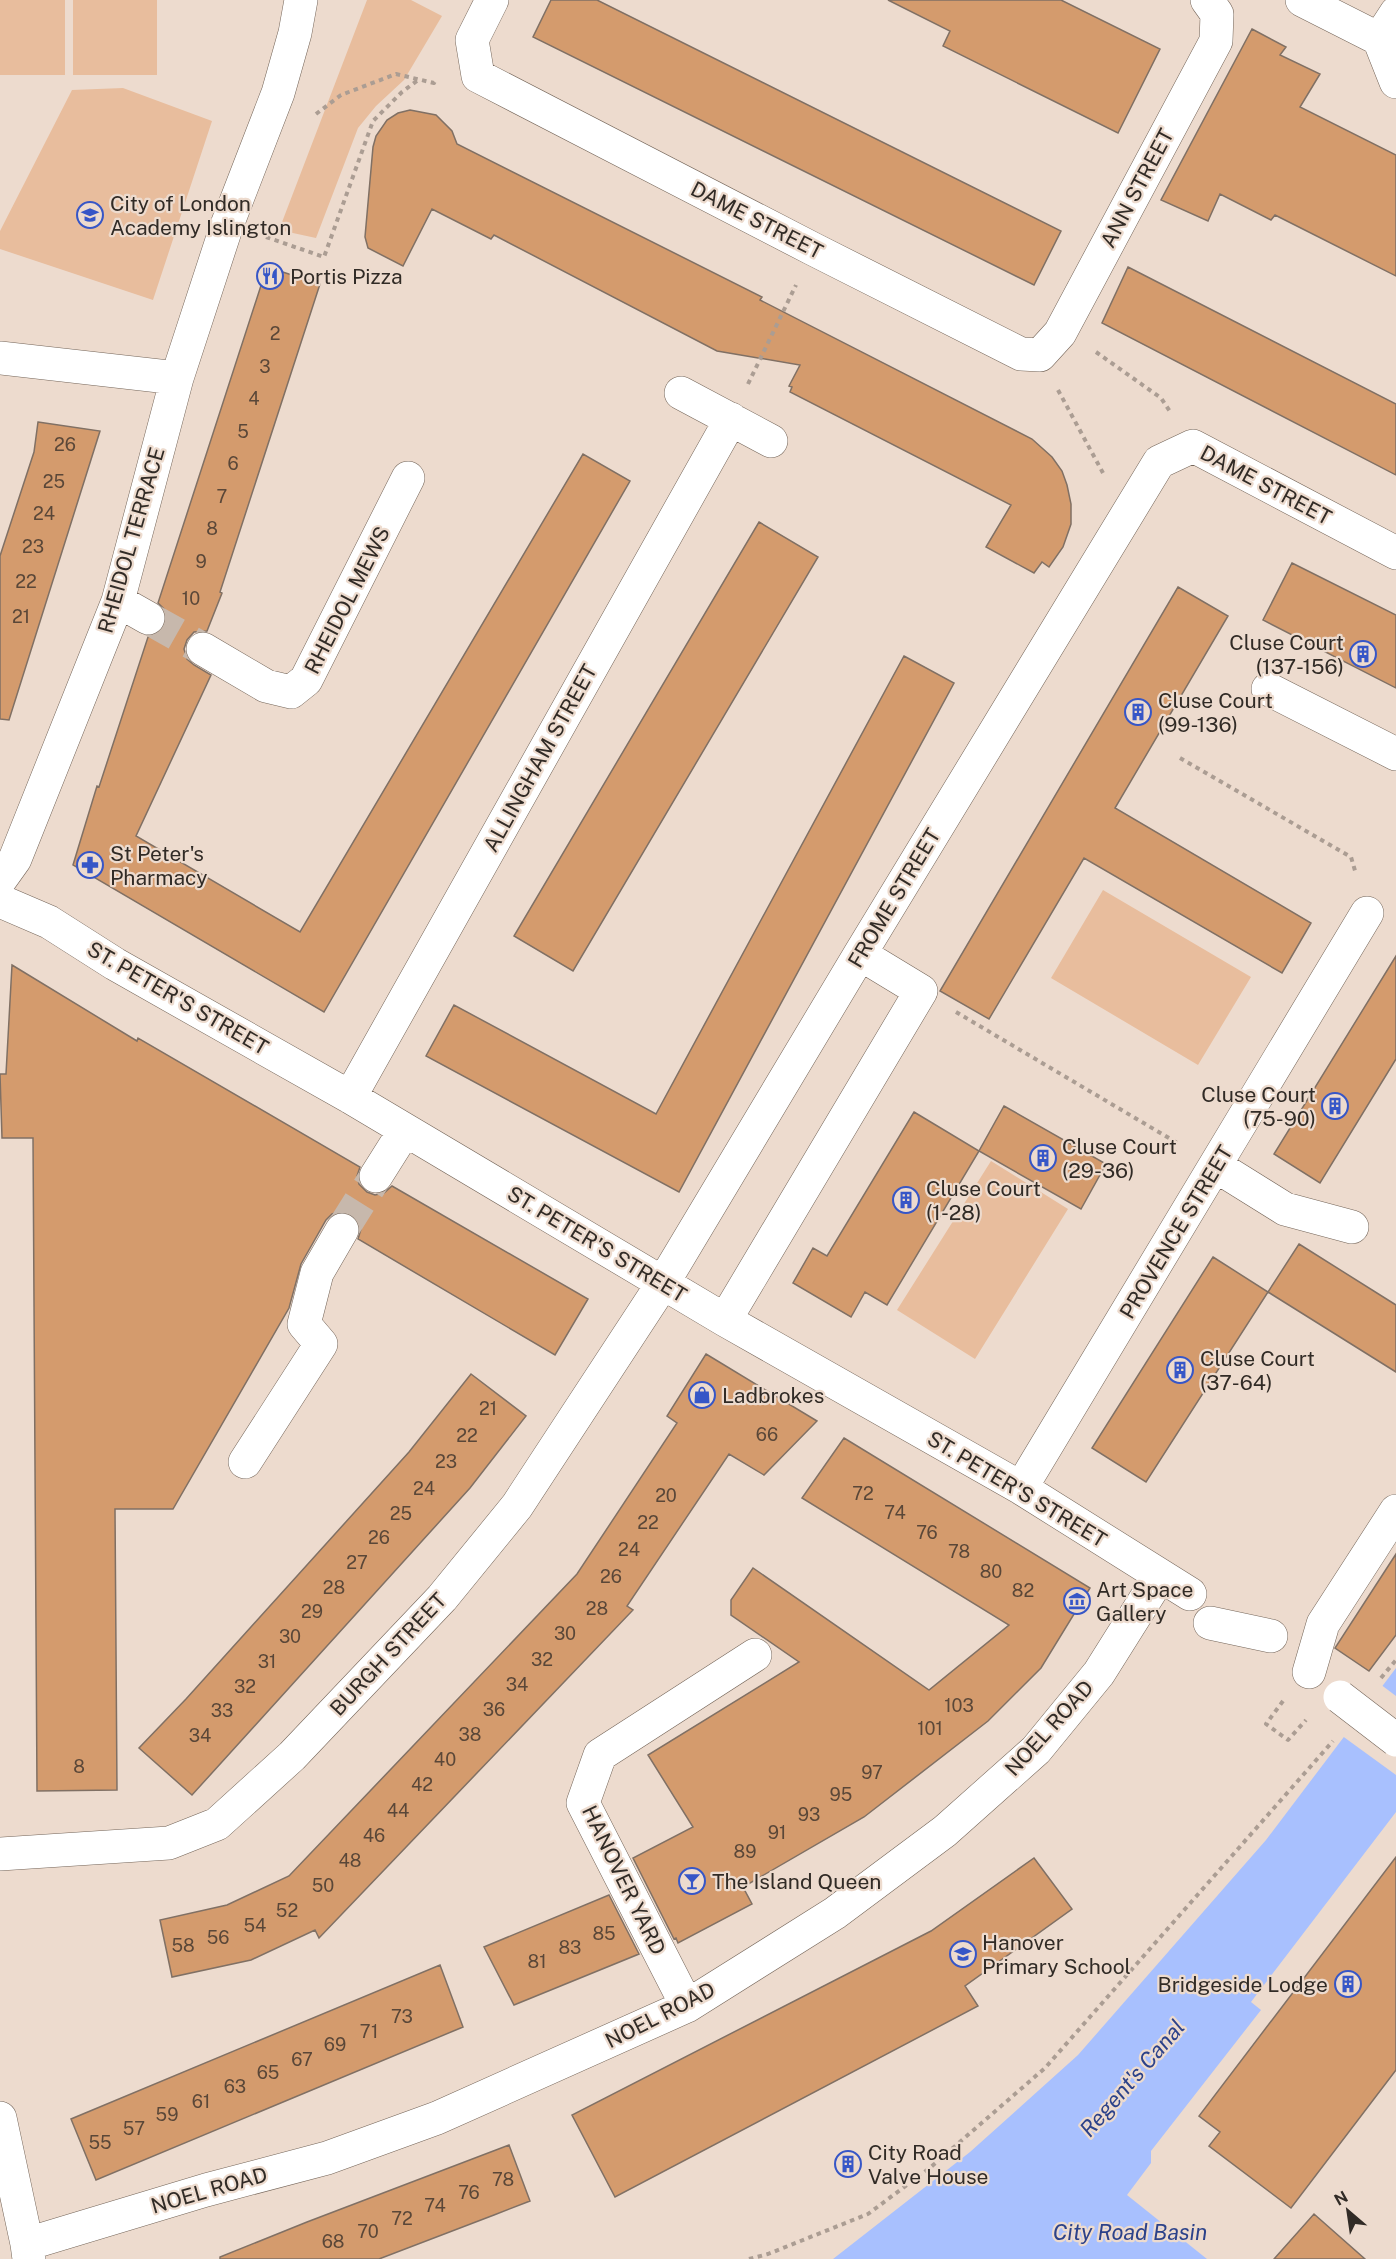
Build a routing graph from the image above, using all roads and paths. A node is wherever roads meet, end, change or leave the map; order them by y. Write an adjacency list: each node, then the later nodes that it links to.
1 (301, 0): 8 (street, RHEIDOL TERRACE)
2 (492, 0): 11 (street, DAME STREET)
3 (1302, 0): 5 (street)
4 (1212, 7): 10 (street, ANN STREET)
5 (1388, 26): 6 (street)
6 (1396, 82)
7 (315, 115): 8 (path)
8 (227, 225): 13 (street, RHEIDOL TERRACE)
9 (799, 279): 15 (path)
10 (1063, 328): 11 (street, ANN STREET); 17 (path)
11 (1040, 355): 19 (path)
12 (0, 358): 13 (street)
13 (177, 378): 22 (street, RHEIDOL TERRACE)
14 (681, 393): 15 (street)
15 (737, 406): 16 (street); 33 (street, ALLINGHAM STREET)
16 (771, 441)
17 (1193, 446): 20 (street, DAME STREET); 21 (street, DAME STREET)
18 (408, 478): 24 (street, RHEIDOL MEWS)
19 (1108, 481)
20 (1126, 516): 31 (street, FROME STREET)
21 (1396, 553)
22 (118, 601): 23 (street); 28 (street, RHEIDOL TERRACE)
23 (148, 618)
24 (202, 649)
25 (1268, 689): 26 (street)
26 (1396, 754)
27 (1180, 758): 30 (path)
28 (0, 880)
29 (0, 901): 33 (street, ST. PETER'S STREET)
30 (1367, 913): 35 (street, PROVENCE STREET)
31 (860, 954): 32 (street); 39 (street, FROME STREET)
32 (921, 991): 35 (path); 40 (street)
33 (350, 1097): 34 (street, ST. PETER'S STREET)
34 (405, 1130): 36 (street); 39 (street, ST. PETER'S STREET)
35 (1216, 1166): 37 (street); 42 (street, PROVENCE STREET)
36 (376, 1176)
37 (1352, 1227)
38 (342, 1230): 41 (street)
39 (663, 1283): 40 (street, ST. PETER'S STREET); 53 (street, BURGH STREET)
40 (724, 1320): 42 (street, ST. PETER'S STREET)
41 (245, 1462)
42 (1022, 1488): 44 (street, ST. PETER'S STREET)
43 (1396, 1510): 48 (street)
44 (1160, 1576): 45 (street, ST. PETER'S STREET); 54 (street, NOEL ROAD)
45 (1190, 1594)
46 (1210, 1623): 48 (street)
47 (755, 1654): 54 (street, HANOVER YARD)
48 (1290, 1656): 52 (street, bridge)
49 (1282, 1702): 50 (path)
50 (1311, 1716)
51 (1335, 1739): 57 (path)
52 (1396, 1740)
53 (0, 1854)
54 (687, 2006): 56 (street, NOEL ROAD)
55 (0, 2118): 56 (street)
56 (28, 2252)
57 (749, 2259)

